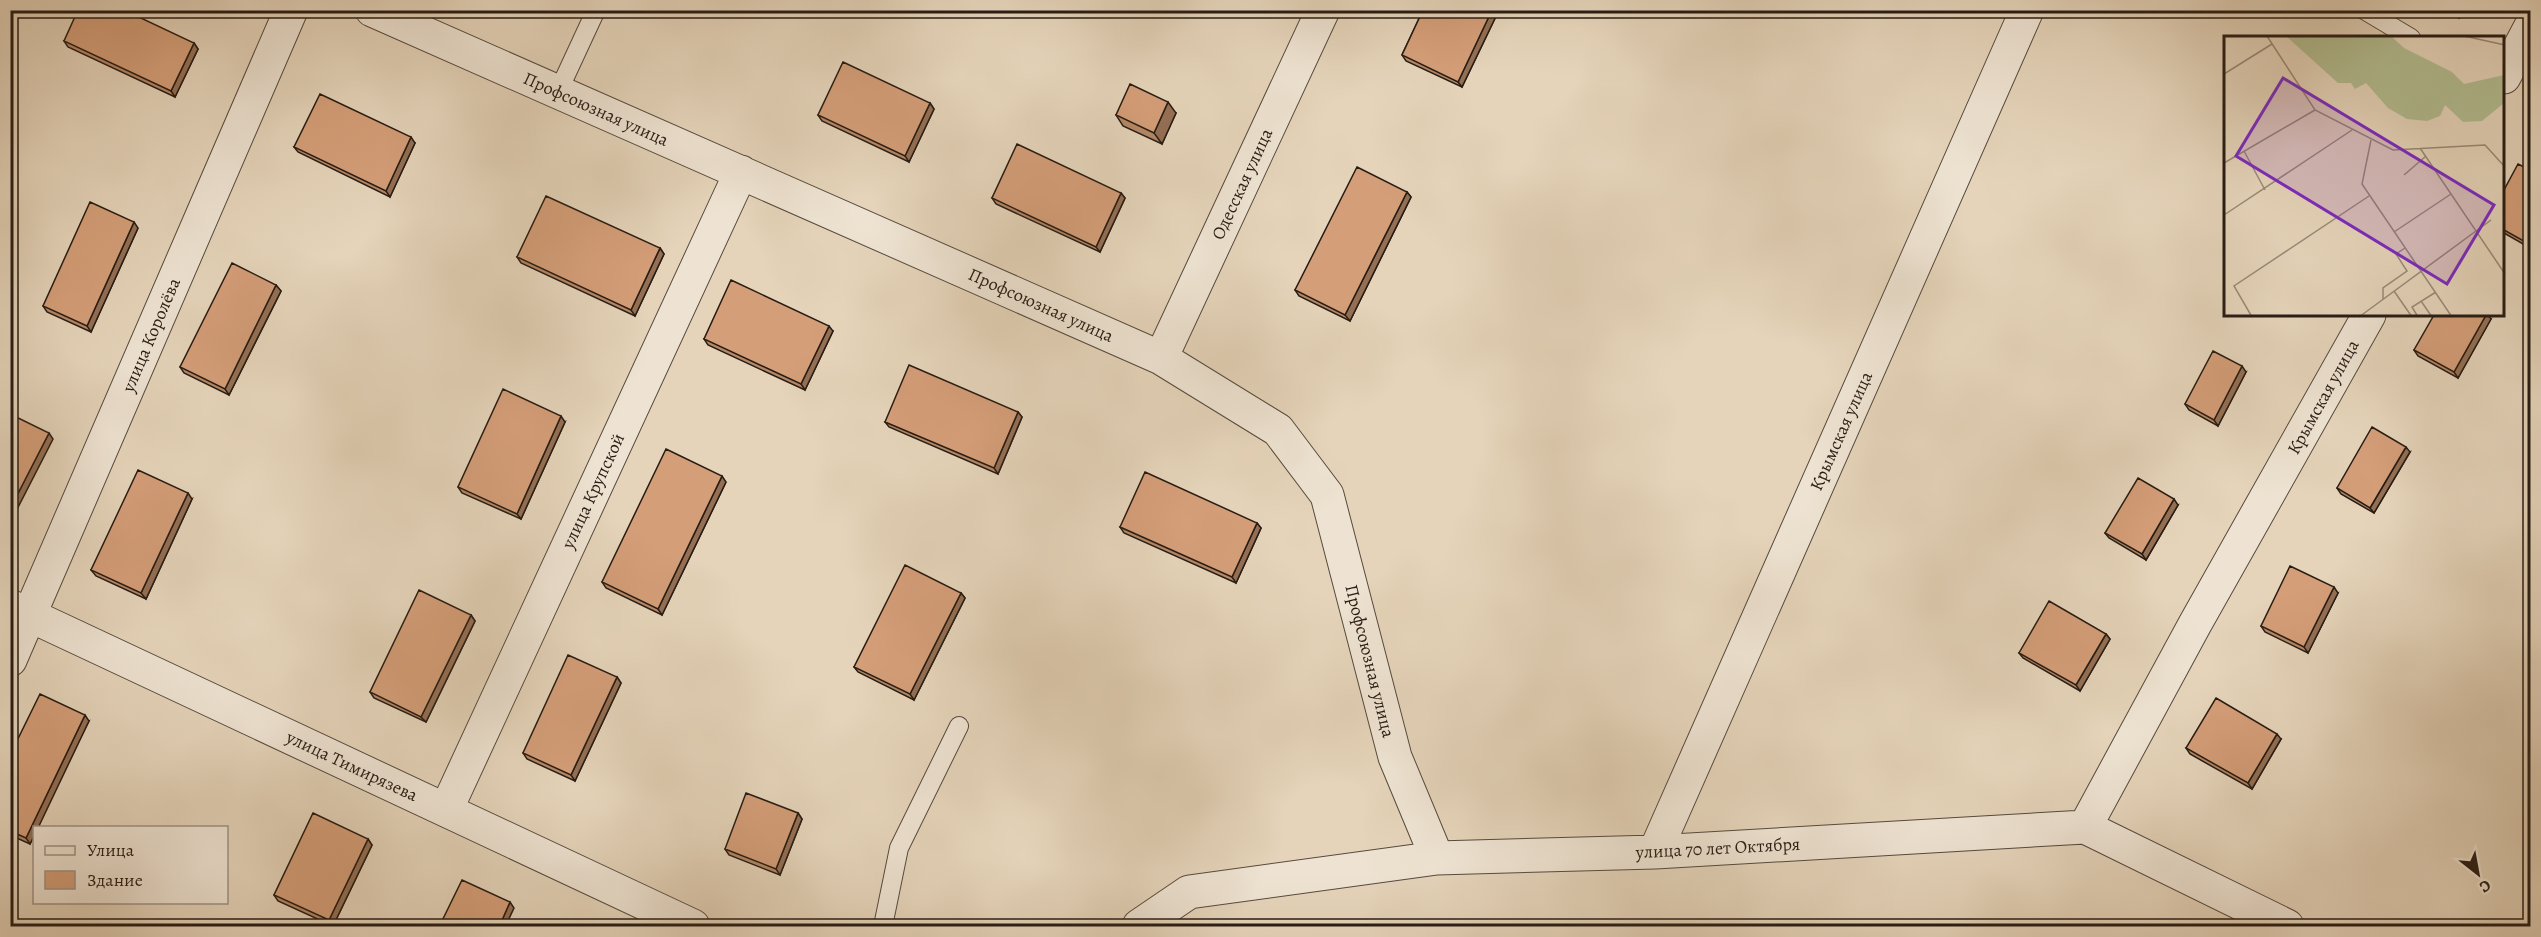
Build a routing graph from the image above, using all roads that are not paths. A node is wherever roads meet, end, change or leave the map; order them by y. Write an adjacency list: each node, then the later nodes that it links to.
1 (291, 10): 14 (street, улица Королёва)
2 (372, 10): 10 (street, Профсоюзная улица)
3 (596, 10): 10 (lane)
4 (1323, 10): 13 (street, Одесская улица)
5 (2027, 10): 19 (street, Крымская улица)
6 (2364, 10): 8 (lane)
7 (2530, 28): 9 (street)
8 (2407, 36)
9 (2505, 75)
10 (558, 92): 11 (street, Профсоюзная улица)
11 (741, 172): 13 (street, Профсоюзная улица); 17 (street, улица Крупской)
12 (2368, 316): 18 (street, Крымская улица)
13 (1161, 358): 20 (street, Профсоюзная улица)
14 (20, 611): 15 (street, улица Королёва); 17 (street, улица Тимирязева)
15 (10, 660)
16 (959, 726): 22 (lane)
17 (446, 810): 21 (street, улица Тимирязева)
18 (2085, 827): 19 (street, улица 70 лет Октября); 24 (street, улица 70 лет Октября)
19 (1655, 852): 20 (street, улица 70 лет Октября)
20 (1437, 858): 23 (street, улица 70 лет Октября)
21 (693, 927)
22 (883, 927)
23 (1139, 927)
24 (2287, 927)

